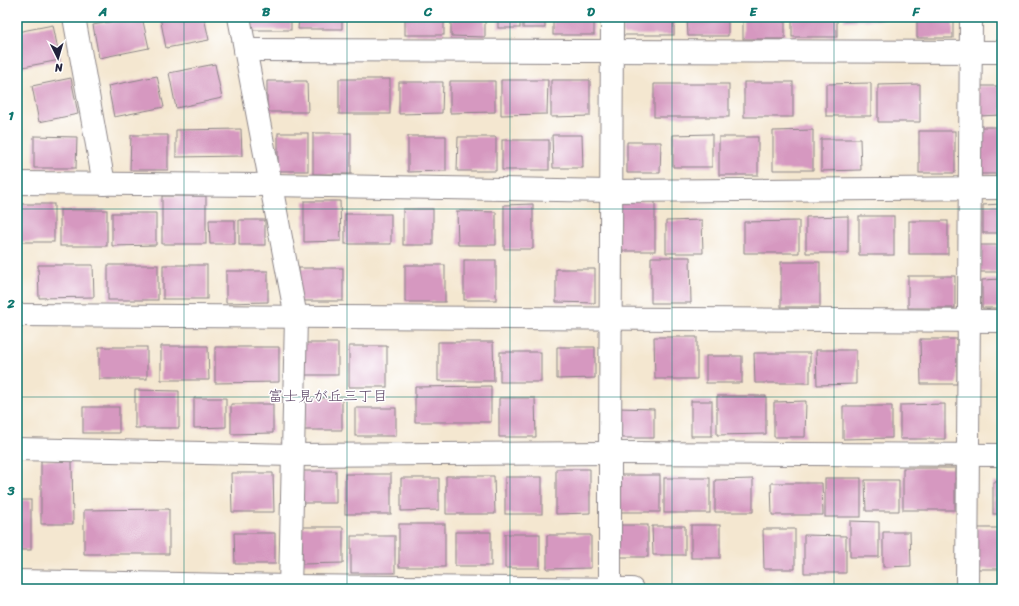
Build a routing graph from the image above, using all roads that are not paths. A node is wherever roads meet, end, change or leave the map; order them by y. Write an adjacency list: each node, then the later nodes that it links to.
1 (74, 17): 10 (street)
2 (239, 17): 5 (street)
3 (612, 17): 6 (street)
4 (971, 17): 7 (street)
5 (245, 50): 6 (street); 11 (street)
6 (612, 51): 7 (street); 14 (street)
7 (970, 52): 8 (street); 12 (street)
8 (1002, 52)
9 (17, 183): 10 (street)
10 (104, 184): 11 (street)
11 (270, 184): 14 (street); 16 (street)
12 (970, 188): 13 (street); 14 (street); 18 (street)
13 (1002, 188)
14 (611, 191): 17 (street)
15 (17, 315): 16 (street)
16 (296, 317): 17 (street); 22 (street)
17 (611, 319): 18 (street); 21 (street)
18 (969, 321): 19 (street); 23 (street)
19 (1002, 321)
20 (17, 449): 22 (street)
21 (610, 453): 22 (street); 23 (street); 27 (street)
22 (293, 455): 26 (street)
23 (968, 455): 24 (street); 29 (street)
24 (1002, 455)
25 (17, 581): 26 (street)
26 (290, 587): 27 (street)
27 (610, 589): 28 (street)
28 (632, 589)
29 (967, 589)

